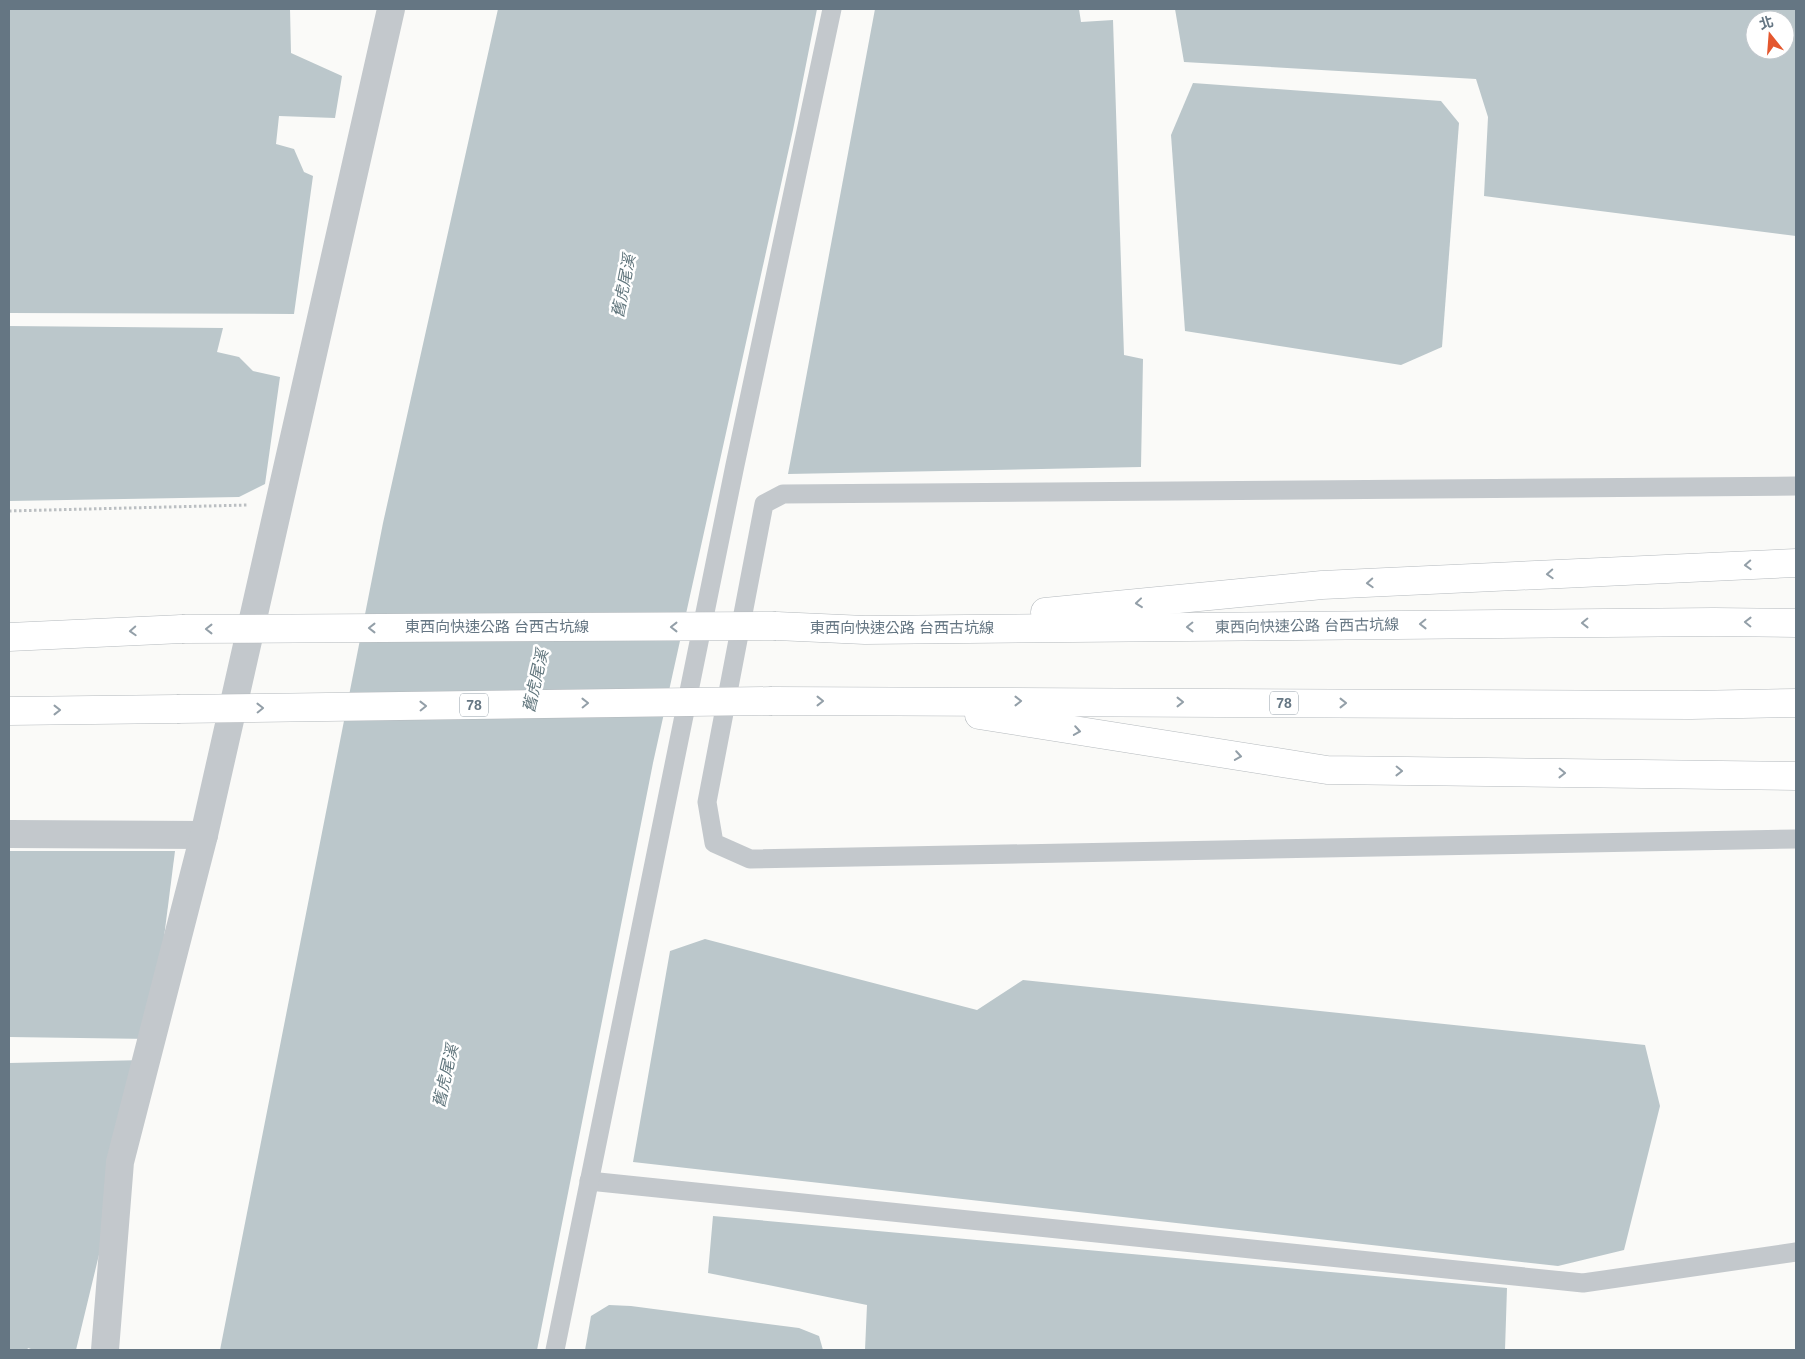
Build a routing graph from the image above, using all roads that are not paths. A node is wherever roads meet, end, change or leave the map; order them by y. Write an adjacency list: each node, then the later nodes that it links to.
1 (391, 9): 13 (street)
2 (832, 9): 15 (lane)
3 (1796, 486): 14 (lane)
4 (1796, 563): 6 (highway, one-way to 6)
5 (1796, 623): 6 (highway, 東西向快速公路 台西古坑線, one-way to 6)
6 (865, 630): 7 (highway, 東西向快速公路 台西古坑線, one-way to 7, bridge)
7 (9, 637)
8 (891, 701): 9 (highway, 78, one-way to 9); 10 (highway, 78, one-way to 8, bridge); 11 (highway, one-way to 11)
9 (1796, 703)
10 (9, 711)
11 (1796, 776)
12 (9, 834): 13 (street)
13 (204, 834): 17 (street)
14 (1796, 839)
15 (589, 1182): 16 (lane); 18 (lane)
16 (1796, 1252)
17 (104, 1350)
18 (555, 1350)

